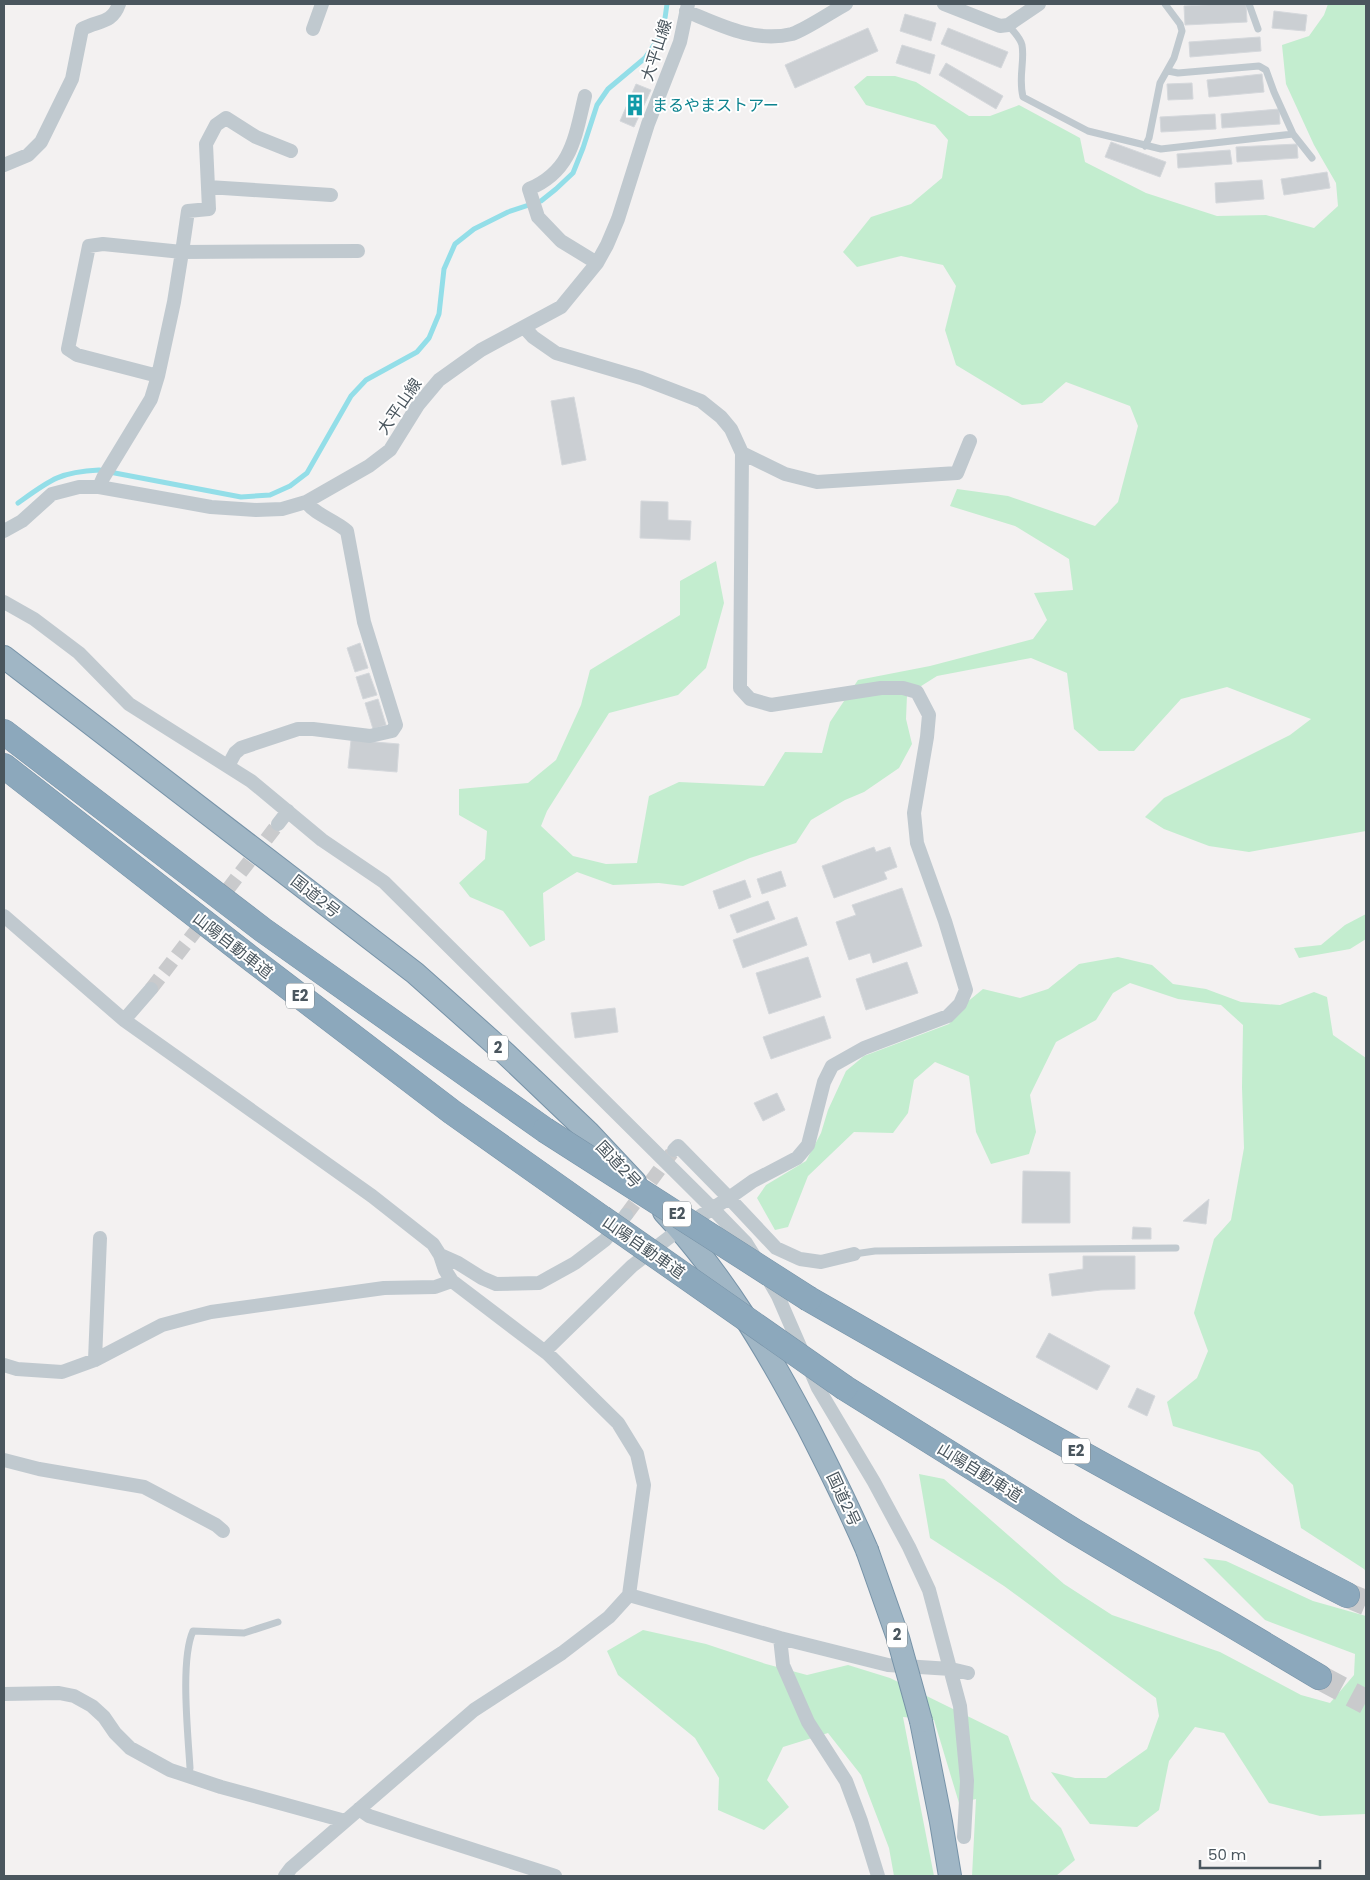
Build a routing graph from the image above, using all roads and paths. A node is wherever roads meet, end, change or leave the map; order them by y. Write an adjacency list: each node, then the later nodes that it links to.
1 (119, 4): 18 (street)
2 (322, 4): 10 (street)
3 (846, 4): 8 (street)
4 (944, 4): 9 (street)
5 (1038, 4): 9 (street)
6 (1165, 4): 12 (lane)
7 (1249, 4): 11 (lane)
8 (687, 8): 23 (street, 大平山線)
9 (1008, 25): 15 (lane)
10 (313, 29)
11 (1258, 29)
12 (1168, 71): 14 (lane); 15 (lane)
13 (585, 96): 23 (street)
14 (1293, 134): 15 (lane); 17 (lane)
15 (1145, 146)
16 (291, 151): 19 (street)
17 (1312, 158)
18 (4, 165)
19 (208, 187): 20 (street); 22 (street)
20 (331, 195)
21 (358, 251): 22 (street)
22 (182, 252): 25 (street); 25 (street)
23 (597, 263): 24 (street, 大平山線)
24 (524, 327): 27 (street); 29 (street, 大平山線)
25 (158, 376): 28 (street)
26 (970, 440): 27 (street)
27 (742, 453): 42 (street)
28 (101, 483): 29 (street, 大平山線); 30 (street, 大平山線)
29 (306, 502): 35 (street)
30 (4, 531)
31 (4, 602): 35 (street)
32 (4, 657): 45 (highway, 国道2号 / 2)
33 (4, 732): 56 (highway, 山陽自動車道 / E2, bridge)
34 (4, 766): 62 (highway, 山陽自動車道 / E2, bridge)
35 (228, 766): 36 (street)
36 (288, 811): 37 (street); 43 (street)
37 (278, 824)
38 (4, 916): 40 (street)
39 (151, 989): 40 (street)
40 (124, 1020): 49 (street)
41 (674, 1150): 42 (street)
42 (729, 1198): 43 (street); 48 (street)
43 (712, 1208): 45 (street); 60 (street)
44 (626, 1215): 49 (street)
45 (680, 1229): 51 (street); 71 (highway, 国道2号 / 2, bridge)
46 (100, 1238): 52 (street)
47 (1176, 1248): 48 (lane)
48 (854, 1254)
49 (440, 1255): 50 (street)
50 (452, 1281): 51 (street); 52 (street)
51 (545, 1351): 57 (street)
52 (95, 1360): 53 (street)
53 (4, 1365)
54 (4, 1460): 55 (street)
55 (223, 1531)
56 (1347, 1595)
57 (628, 1596): 59 (street); 65 (street)
58 (278, 1622): 64 (lane)
59 (780, 1638): 60 (street); 70 (street)
60 (951, 1669): 61 (street); 67 (street)
61 (968, 1673)
62 (1319, 1677)
63 (4, 1694): 64 (street)
64 (188, 1778): 66 (street)
65 (359, 1809): 66 (street); 69 (street)
66 (345, 1821): 68 (street)
67 (964, 1837)
68 (285, 1876)
69 (555, 1876)
70 (878, 1876)
71 (950, 1876)

